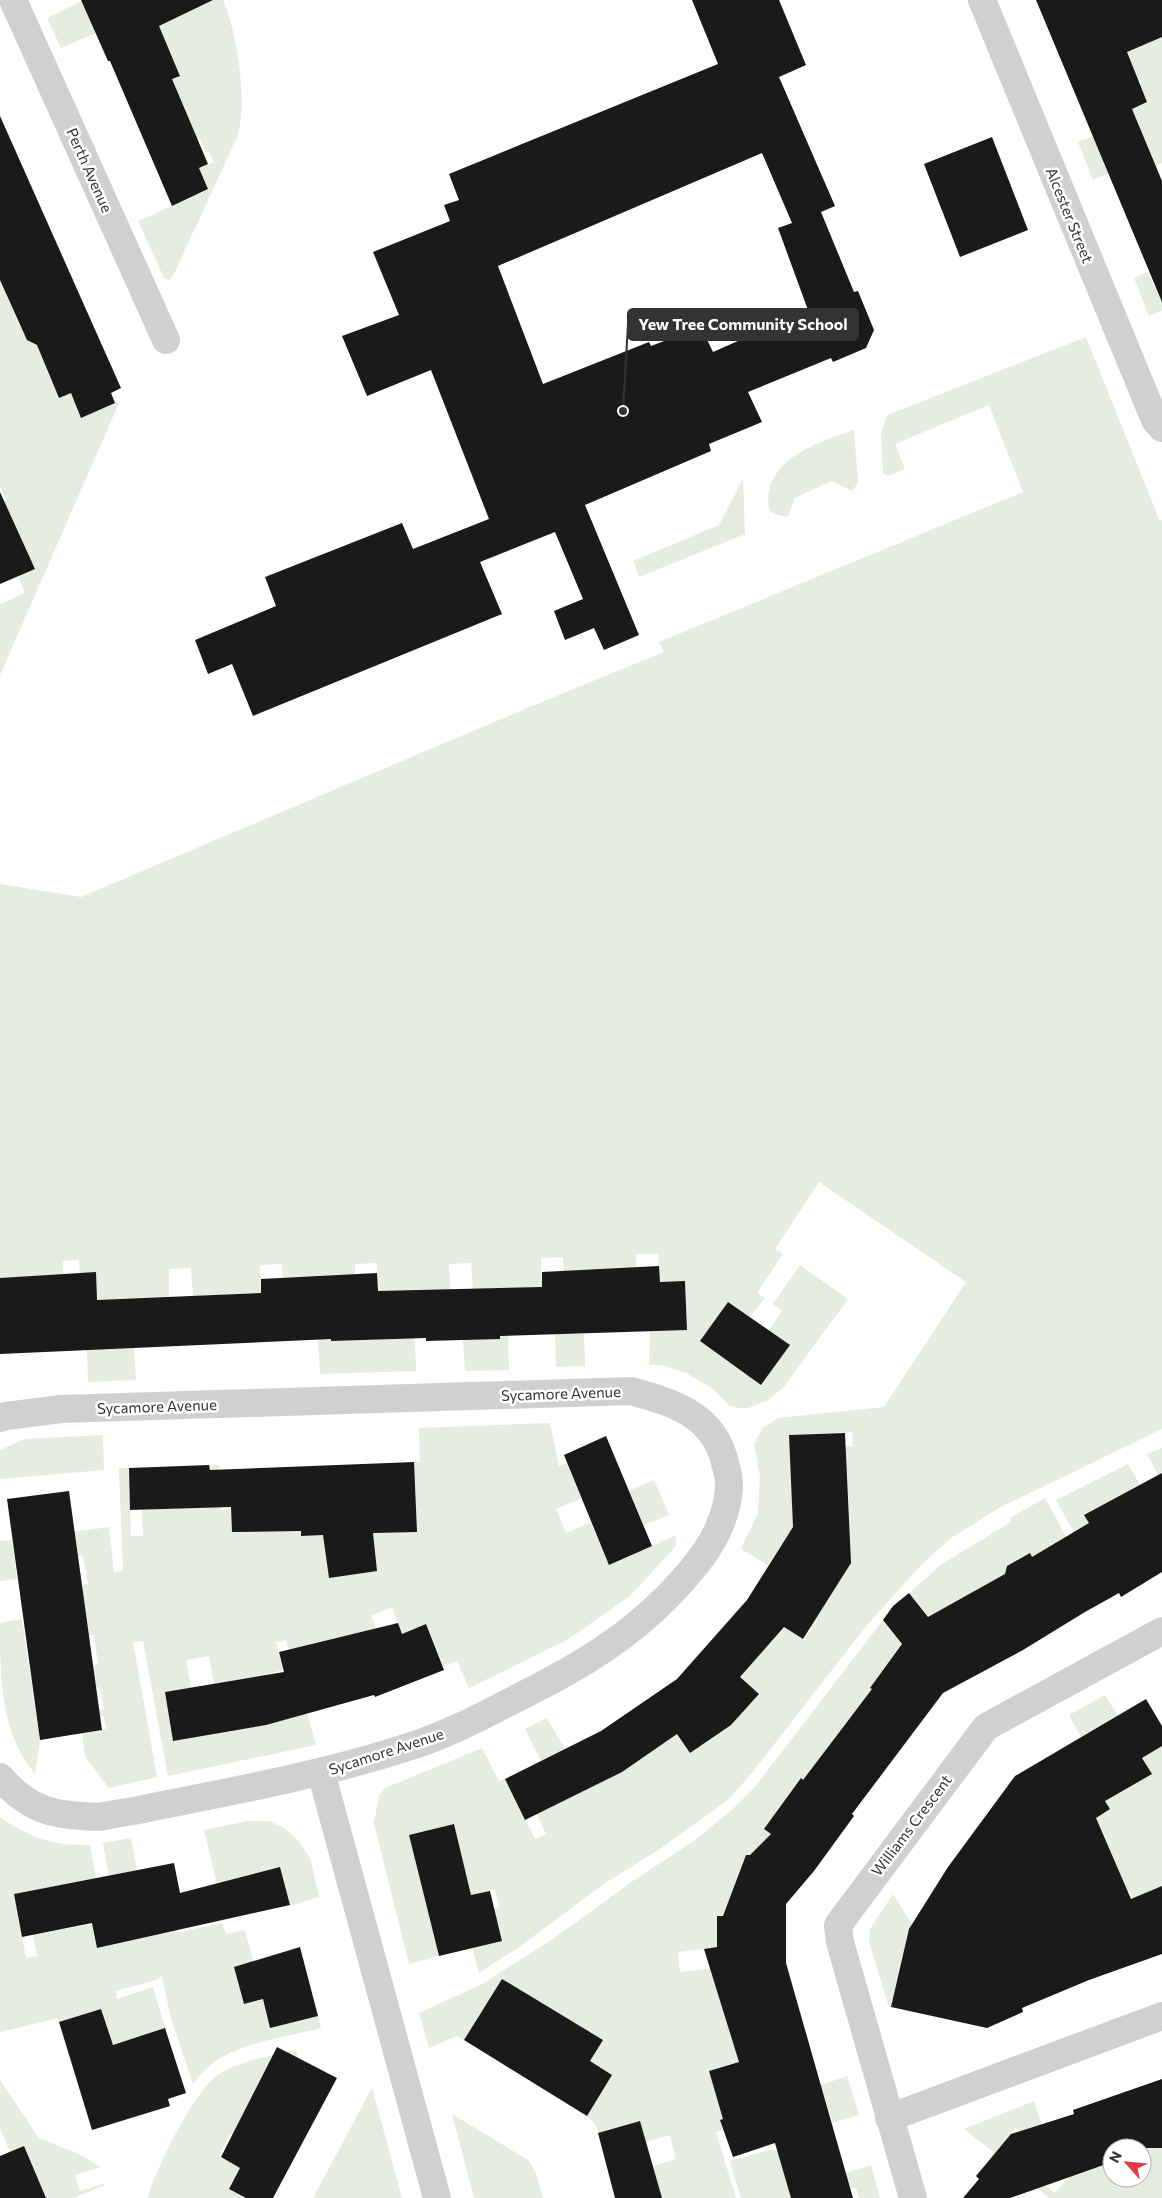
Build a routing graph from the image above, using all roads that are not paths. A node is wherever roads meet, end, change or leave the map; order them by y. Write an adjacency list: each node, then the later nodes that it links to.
1 (13, 0): 3 (street, Perth Avenue)
2 (982, 0): 4 (street, Alcester Street)
3 (166, 340)
4 (1162, 428)
5 (0, 1418): 7 (street, Sycamore Avenue)
6 (1162, 1631): 10 (street, Williams Crescent)
7 (321, 1772): 8 (street, Sycamore Avenue); 11 (street, Sycamore Avenue)
8 (0, 1777)
9 (1162, 2016): 10 (street)
10 (890, 2118): 12 (street, Williams Crescent)
11 (437, 2198)
12 (913, 2198)

